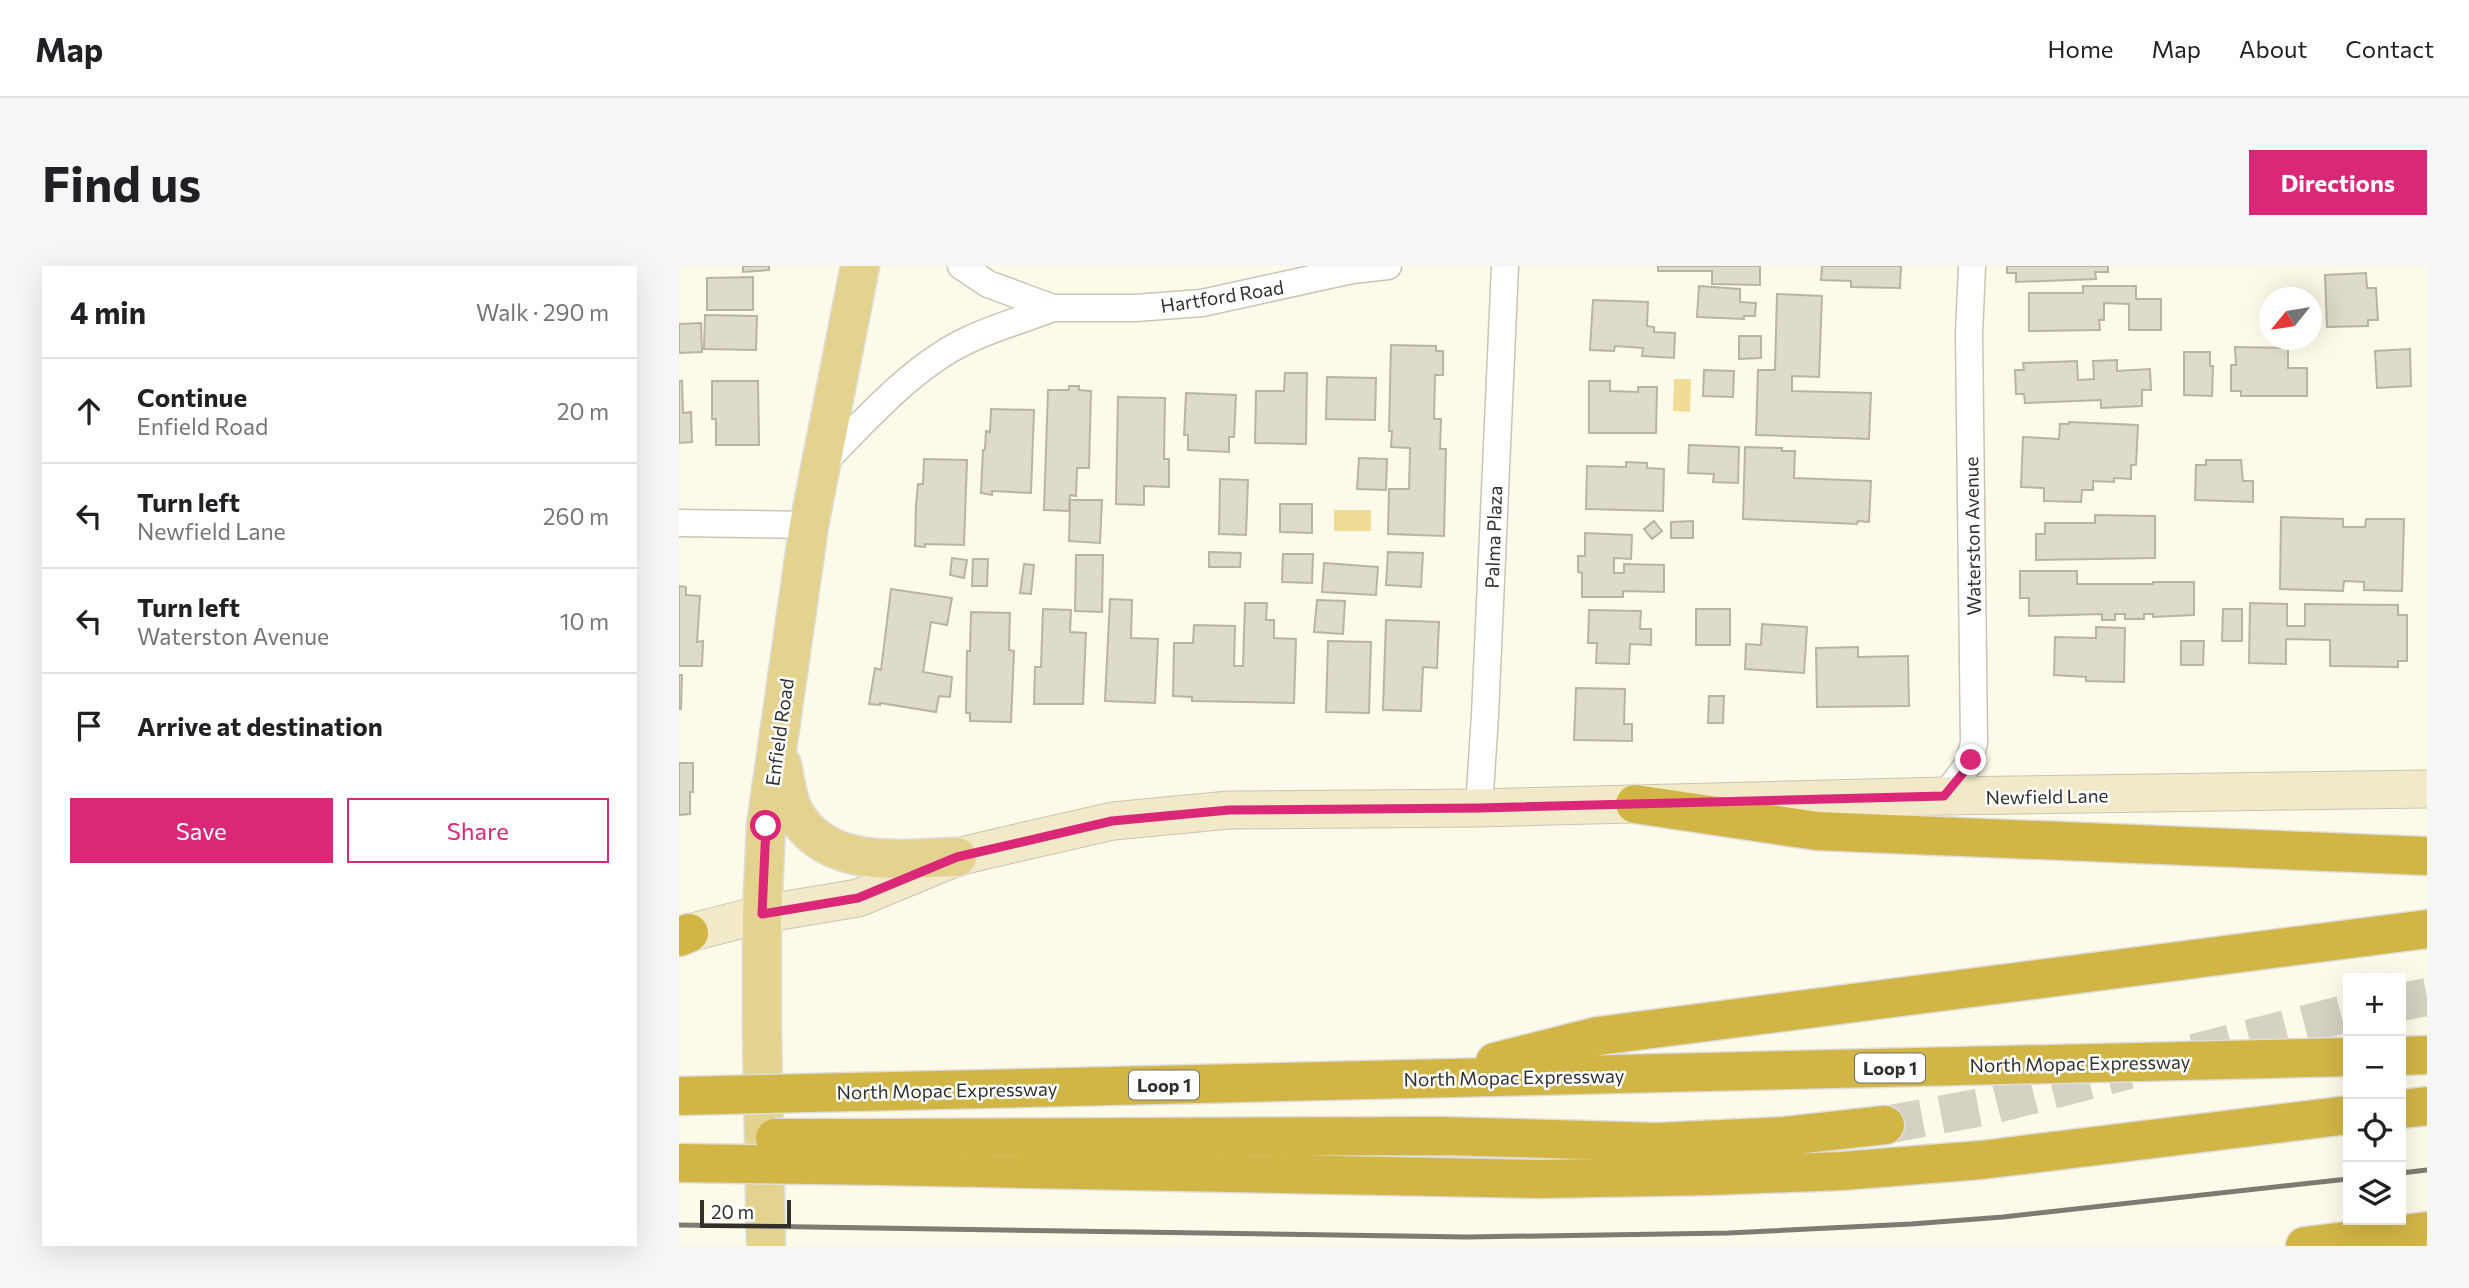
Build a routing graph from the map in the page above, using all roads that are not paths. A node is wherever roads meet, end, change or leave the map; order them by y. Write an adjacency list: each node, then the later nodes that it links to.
1 (860, 266): 7 (main road, Enfield Road)
2 (961, 266): 6 (street, Hartford Road)
3 (1388, 266): 6 (street, Hartford Road)
4 (1505, 266): 14 (street, Palma Plaza)
5 (1972, 266): 12 (street, Waterston Avenue)
6 (1053, 308): 7 (street, Hartford Road)
7 (821, 465): 9 (main road, Enfield Road)
8 (679, 523): 9 (street)
9 (809, 525): 10 (main road, Enfield Road)
10 (776, 744): 16 (main road); 17 (main road, Enfield Road)
11 (2427, 789): 12 (main road, Newfield Lane)
12 (1944, 796): 13 (main road, Newfield Lane)
13 (1635, 804): 14 (main road, Newfield Lane); 15 (highway)
14 (1479, 808): 16 (main road, Newfield Lane)
15 (2427, 856)
16 (957, 857): 17 (main road, Newfield Lane)
17 (762, 914): 19 (main road, Newfield Lane); 33 (main road, Enfield Road)
18 (2427, 929): 23 (highway)
19 (682, 931)
20 (2427, 1055): 21 (highway)
21 (2406, 1056)
22 (2343, 1057): 23 (highway, North Mopac Expressway / Loop 1)
23 (1432, 1079): 24 (highway, North Mopac Expressway / Loop 1, bridge)
24 (679, 1096)
25 (2427, 1106): 26 (highway)
26 (2406, 1108)
27 (2343, 1116): 30 (highway)
28 (1885, 1125): 30 (highway)
29 (679, 1139): 30 (highway, bridge)
30 (881, 1152): 31 (highway, bridge)
31 (679, 1163)
32 (2427, 1231): 34 (highway)
33 (766, 1246)
34 (2305, 1246)

